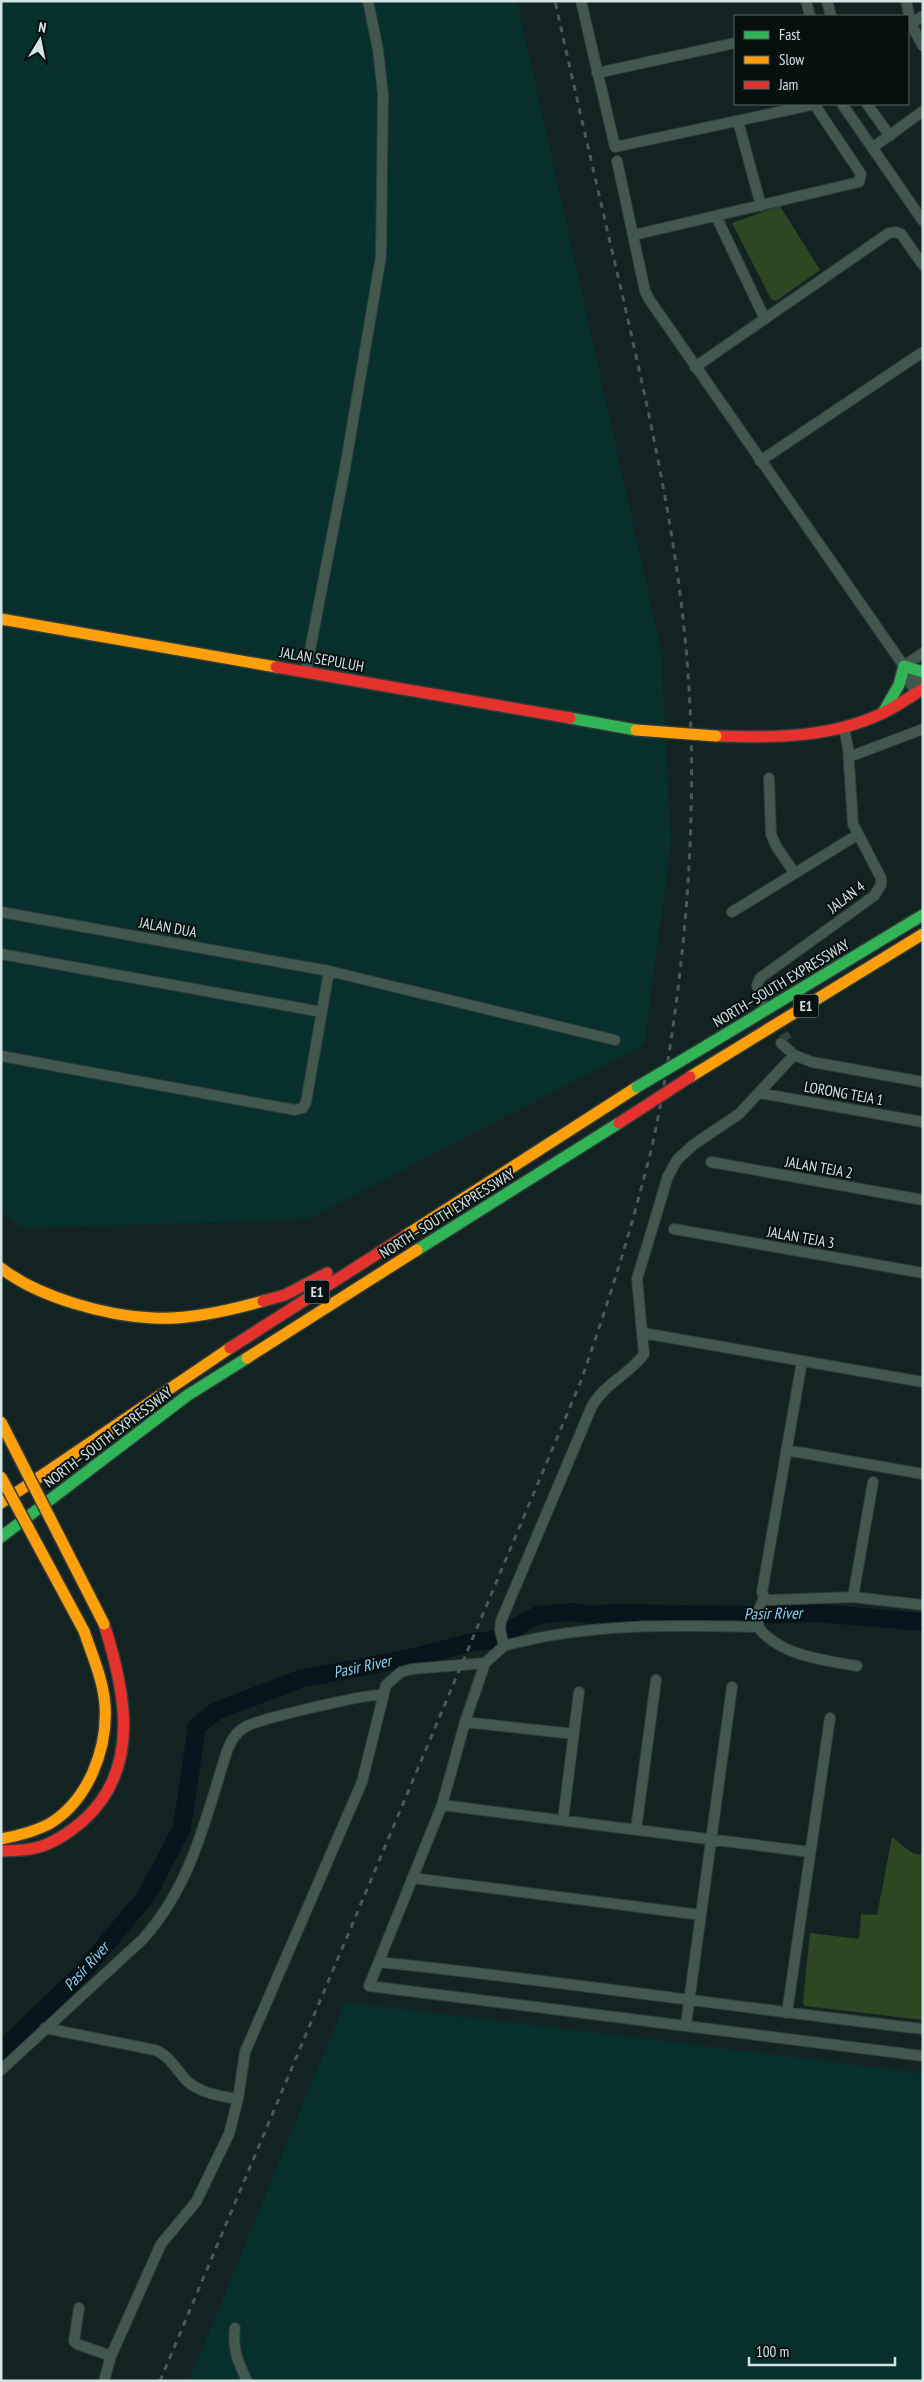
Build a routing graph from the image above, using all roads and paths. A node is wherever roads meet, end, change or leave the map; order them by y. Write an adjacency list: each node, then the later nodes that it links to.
1 (368, 1): 34 (street)
2 (581, 1): 12 (street)
3 (806, 1): 6 (street)
4 (827, 1): 7 (street)
5 (906, 1): 9 (street)
6 (810, 15)
7 (831, 15)
8 (923, 16): 9 (street)
9 (911, 24): 11 (street)
10 (734, 43): 12 (street)
11 (923, 46)
12 (597, 73): 18 (street)
13 (810, 105): 18 (street)
14 (816, 105): 22 (street)
15 (843, 105): 20 (street)
16 (868, 105): 19 (street)
17 (923, 111): 19 (street)
18 (738, 121): 22 (street)
19 (890, 136): 20 (street)
20 (872, 148): 24 (street)
21 (617, 161): 25 (street)
22 (761, 206): 23 (street)
23 (716, 216): 25 (street); 27 (street)
24 (922, 219)
25 (634, 235): 29 (street)
26 (923, 265): 27 (street)
27 (765, 319): 29 (street)
28 (923, 352): 30 (street)
29 (695, 368): 30 (street)
30 (760, 461): 33 (street)
31 (1, 619): 34 (main road, JALAN SEPULUH)
32 (923, 654): 33 (street)
33 (906, 669): 35 (main road); 36 (street); 37 (main road)
34 (306, 672): 38 (main road, JALAN SEPULUH, bridge)
35 (923, 672)
36 (921, 690): 37 (main road, JALAN SEPULUH)
37 (882, 713): 38 (main road, JALAN SEPULUH)
38 (844, 727): 40 (street, JALAN 4)
39 (922, 732): 40 (street)
40 (849, 757): 42 (street, JALAN 4)
41 (769, 778): 43 (street)
42 (858, 835): 43 (street); 50 (street, JALAN 4)
43 (794, 872): 45 (street)
44 (1, 912): 49 (street, JALAN DUA)
45 (732, 912)
46 (923, 915): 56 (main road, NORTH–SOUTH EXPRESSWAY / E1, bridge)
47 (923, 934): 72 (main road, NORTH–SOUTH EXPRESSWAY / E1, bridge)
48 (1, 954): 51 (street)
49 (330, 971): 51 (street); 52 (street, JALAN DUA)
50 (763, 998)
51 (322, 1012): 53 (street)
52 (615, 1040)
53 (1, 1056)
54 (923, 1082): 55 (street)
55 (759, 1093): 57 (street, LORONG TEJA 1); 63 (street)
56 (618, 1099): 61 (main road); 71 (main road, NORTH–SOUTH EXPRESSWAY / E1)
57 (923, 1122)
58 (711, 1162): 59 (street, JALAN TEJA 2)
59 (923, 1200)
60 (674, 1229): 62 (street, JALAN TEJA 3)
61 (1, 1268)
62 (923, 1273)
63 (643, 1333): 64 (street); 77 (street)
64 (802, 1361): 65 (street); 67 (street)
65 (923, 1382)
66 (1, 1422): 92 (main road, bridge)
67 (786, 1450): 68 (street); 74 (street)
68 (923, 1474)
69 (1, 1477): 90 (main road, bridge)
70 (873, 1482): 73 (street)
71 (1, 1503)
72 (1, 1537)
73 (853, 1597): 74 (street); 75 (street)
74 (764, 1598): 76 (street)
75 (923, 1605)
76 (758, 1620): 77 (street); 79 (street)
77 (502, 1639): 78 (street)
78 (486, 1664): 83 (street); 85 (street)
79 (857, 1666)
80 (656, 1680): 89 (street)
81 (732, 1687): 91 (street)
82 (579, 1692): 86 (street)
83 (382, 1695): 100 (street); 104 (street)
84 (830, 1718): 93 (street)
85 (465, 1722): 86 (street); 87 (street)
86 (574, 1734): 88 (street)
87 (442, 1805): 88 (street); 94 (street)
88 (564, 1820): 89 (street)
89 (636, 1830): 91 (street)
90 (1, 1839)
91 (712, 1840): 93 (street); 95 (street)
92 (1, 1851)
93 (810, 1852): 98 (street)
94 (412, 1878): 95 (street); 96 (street)
95 (701, 1915): 97 (street)
96 (378, 1962): 97 (street); 99 (street)
97 (690, 2000): 98 (street); 99 (street)
98 (787, 2013): 101 (street)
99 (686, 2024): 102 (street)
100 (45, 2028): 103 (street); 104 (street)
101 (923, 2029)
102 (923, 2056)
103 (1, 2070)
104 (238, 2099): 107 (street)
105 (79, 2308): 107 (street)
106 (235, 2328): 109 (street)
107 (111, 2356): 108 (street)
108 (104, 2381)
109 (248, 2381)

